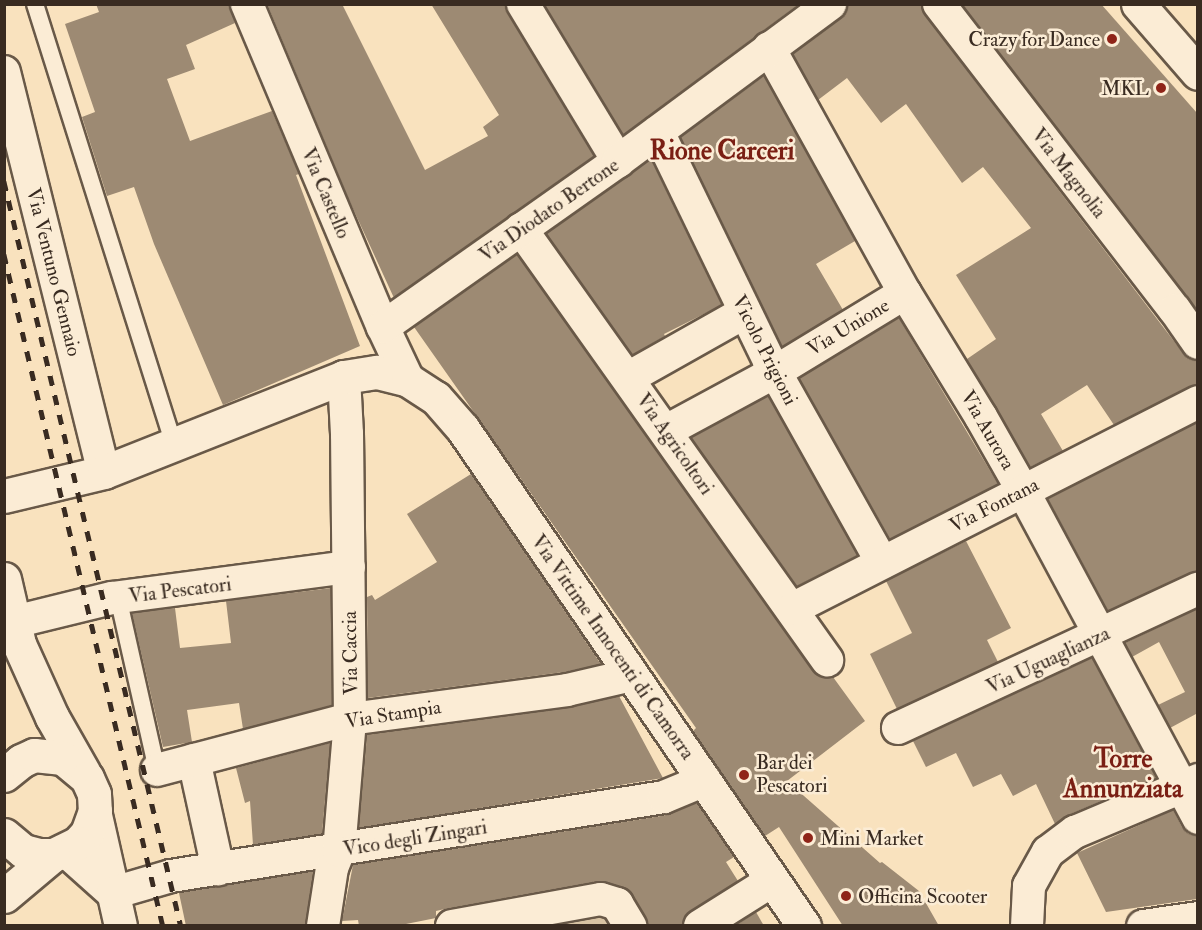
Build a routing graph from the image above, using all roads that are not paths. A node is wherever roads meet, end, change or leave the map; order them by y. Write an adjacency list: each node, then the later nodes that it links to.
1 (34, 4): 23 (lane)
2 (247, 4): 15 (street, Via Castello)
3 (523, 4): 11 (street)
4 (830, 4): 7 (street, Via Diodato Bertone)
5 (939, 4): 16 (street, Via Magnolia)
6 (1138, 4): 9 (street)
7 (769, 48): 10 (street, Via Diodato Bertone); 13 (street, Via Aurora)
8 (4, 72): 24 (street, Via Ventuno Gennaio)
9 (1197, 73)
10 (658, 132): 11 (street, Via Diodato Bertone); 14 (street, Vicolo Prigioni)
11 (618, 162): 12 (street, Via Diodato Bertone)
12 (522, 229): 15 (street, Via Diodato Bertone); 19 (street, Via Agricoltori)
13 (905, 293): 17 (street, Via Unione); 25 (street, Via Aurora)
14 (745, 312): 17 (street, Vicolo Prigioni); 19 (street)
15 (382, 327): 20 (street, Via Castello)
16 (1197, 343)
17 (775, 372): 22 (street, Via Unione); 27 (street, Vicolo Prigioni)
18 (344, 377): 20 (street); 23 (street); 28 (street, Via Caccia)
19 (628, 378): 22 (street, Via Agricoltori)
20 (408, 380): 37 (street, Via Vittime Innocenti di Camorra)
21 (1197, 402): 25 (street, Via Fontana)
22 (666, 432): 32 (street, Via Agricoltori)
23 (174, 444): 24 (street)
24 (94, 475): 26 (street)
25 (1023, 491): 27 (street, Via Fontana); 34 (street, Via Aurora)
26 (16, 494)
27 (882, 562): 32 (street, Via Fontana)
28 (349, 567): 31 (street, Via Pescatori); 38 (street, Via Caccia)
29 (4, 579): 33 (street)
30 (1197, 589): 34 (street, Via Uguaglianza)
31 (118, 597): 33 (street, Via Pescatori); 41 (lane)
32 (792, 609): 35 (street, Via Agricoltori)
33 (17, 633): 36 (street); 43 (street)
34 (1101, 636): 39 (street, Via Uguaglianza); 45 (street, Via Aurora)
35 (827, 660)
36 (4, 675)
37 (632, 675): 38 (street, Via Stampia); 44 (street, Via Vittime Innocenti di Camorra)
38 (350, 719): 40 (street, Via Stampia); 49 (street, Via Caccia)
39 (898, 728)
40 (194, 760): 41 (street, Via Stampia); 51 (street)
41 (157, 770)
42 (4, 775): 43 (street)
43 (87, 778): 46 (street)
44 (705, 780): 49 (street, Vico degli Zingari); 52 (street, Via Vittime Innocenti di Camorra)
45 (1190, 784): 47 (street, Via Aurora); 62 (street)
46 (95, 811): 50 (street); 53 (street)
47 (1197, 818)
48 (4, 835): 50 (street)
49 (339, 851): 51 (street, Vico degli Zingari); 57 (street, Via Caccia)
50 (60, 853): 53 (street); 54 (street)
51 (218, 869): 53 (street, Vico degli Zingari)
52 (773, 880): 60 (street); 61 (street, Via Vittime Innocenti di Camorra)
53 (119, 891): 56 (street)
54 (4, 896)
55 (1197, 919): 63 (street)
56 (121, 926)
57 (323, 926)
58 (452, 926): 59 (street)
59 (630, 926)
60 (700, 926)
61 (804, 926)
62 (1027, 926)
63 (1143, 926)

